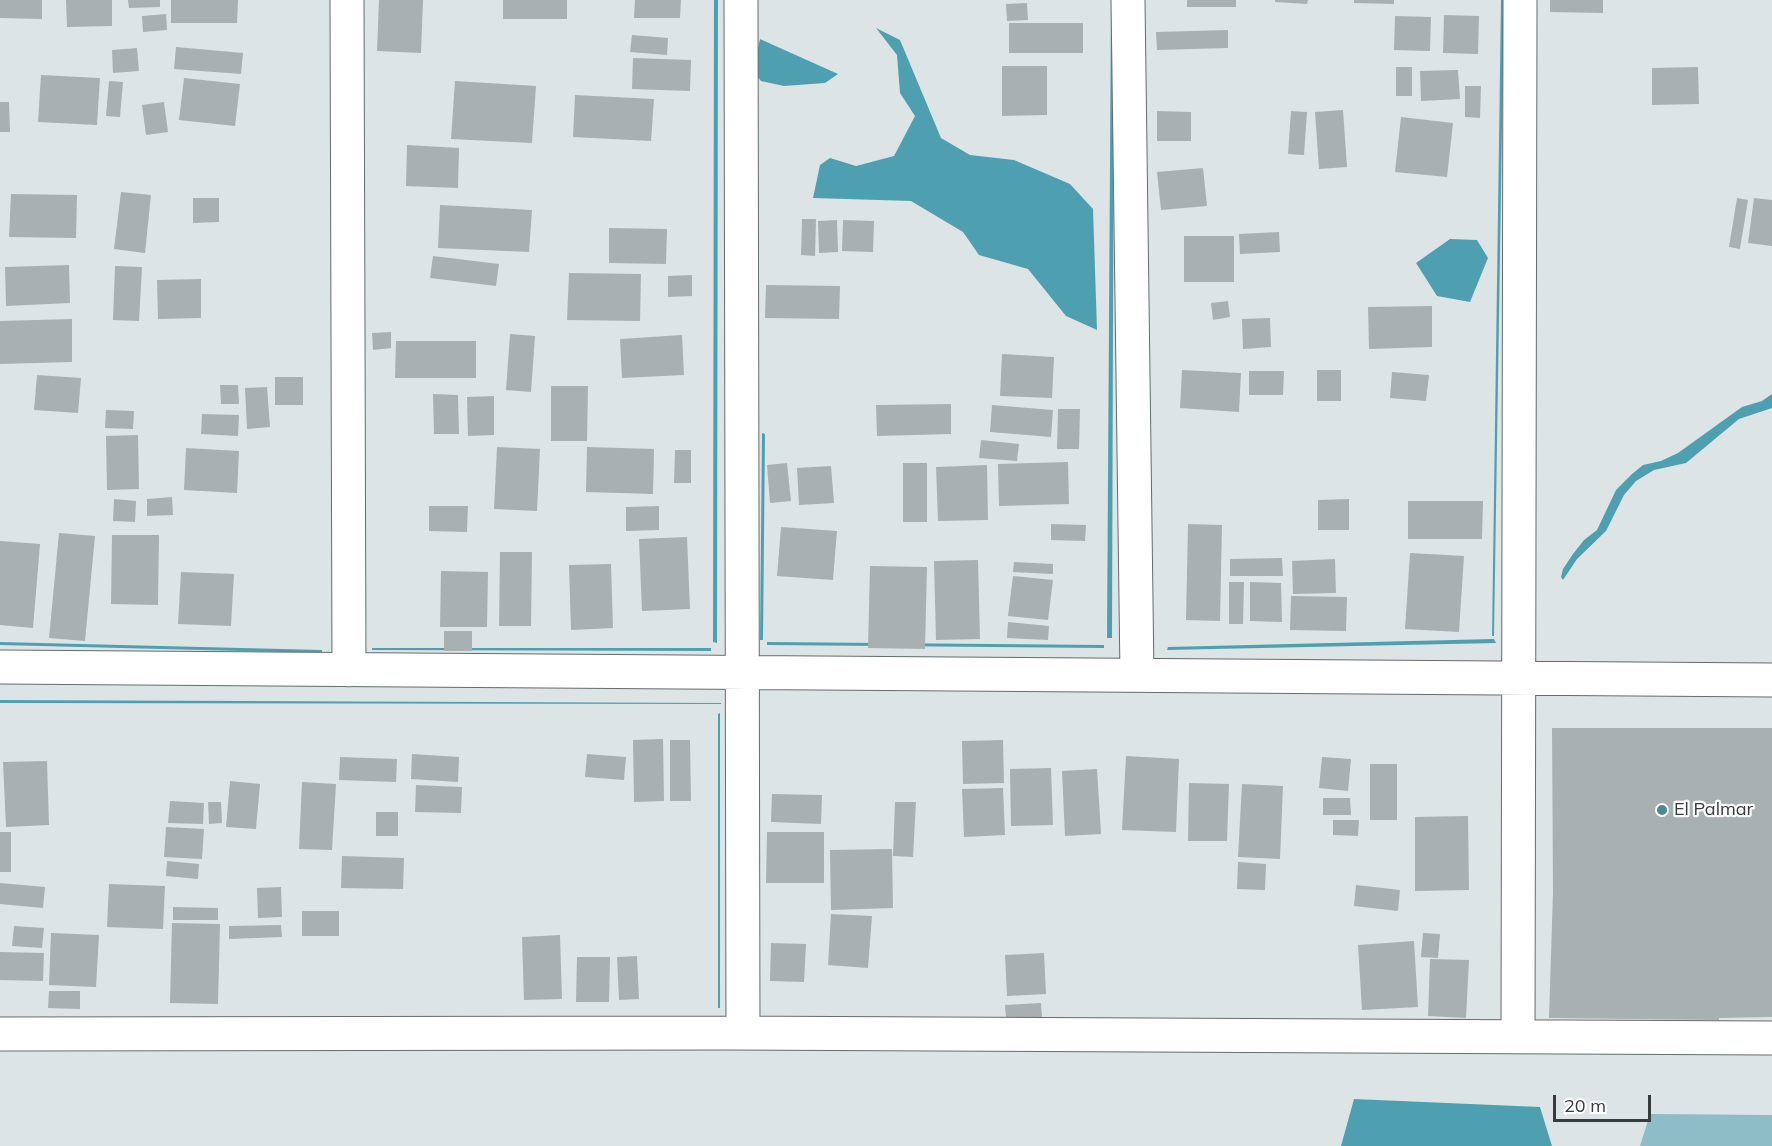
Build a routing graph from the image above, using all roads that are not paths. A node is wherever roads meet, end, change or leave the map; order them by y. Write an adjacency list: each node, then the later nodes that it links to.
1 (346, 0): 6 (street)
2 (741, 0): 7 (street)
3 (1128, 0): 8 (street)
4 (1520, 0): 9 (street)
5 (0, 667): 6 (street)
6 (349, 670): 7 (street)
7 (742, 673): 8 (street); 12 (street)
8 (1137, 675): 9 (street)
9 (1519, 678): 10 (street); 13 (street)
10 (1772, 680)
11 (0, 1034): 12 (street)
12 (742, 1034): 13 (street)
13 (1518, 1037): 14 (street)
14 (1772, 1038)

